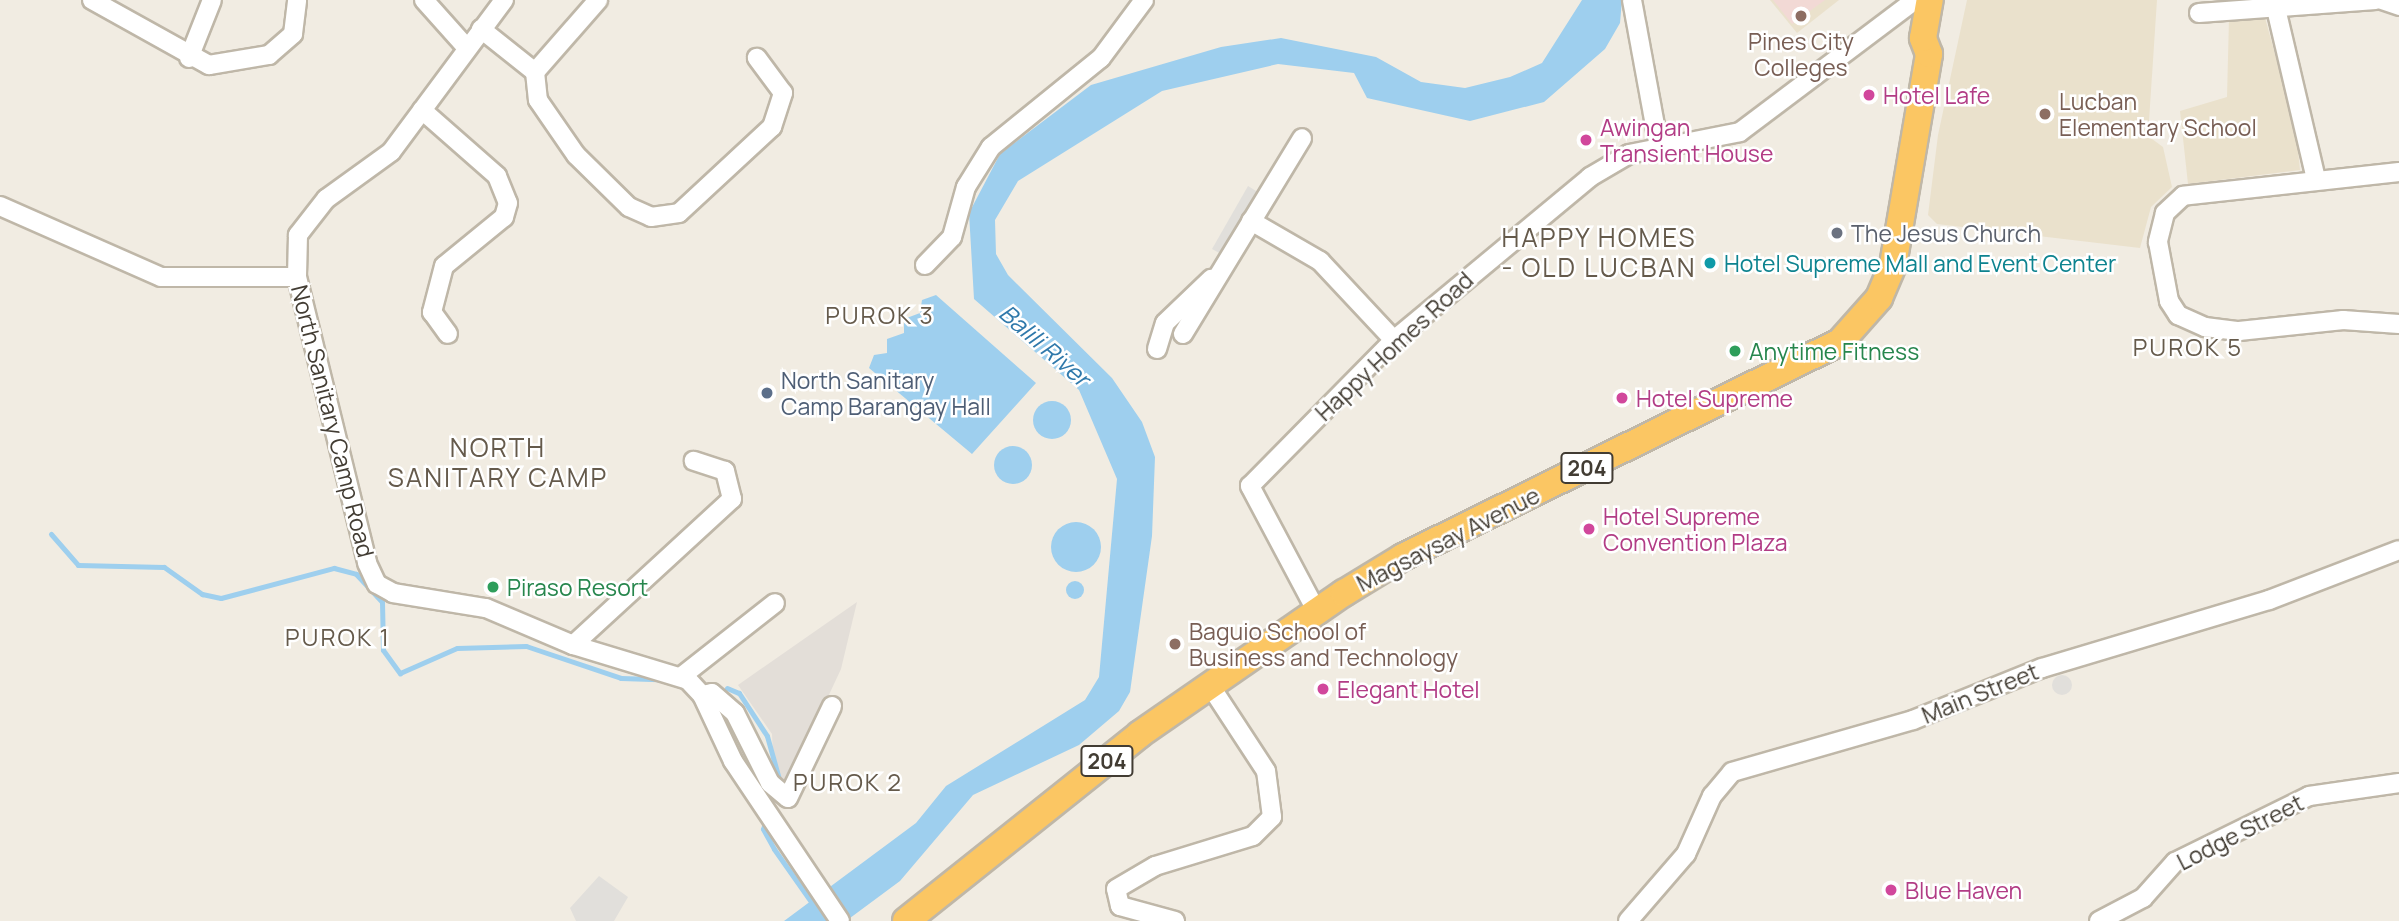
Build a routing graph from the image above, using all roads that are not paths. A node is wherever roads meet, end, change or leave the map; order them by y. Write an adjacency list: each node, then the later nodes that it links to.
1 (92, 0): 20 (street)
2 (212, 0): 20 (street)
3 (297, 0): 20 (street)
4 (424, 0): 18 (street)
5 (504, 0): 17 (street, North Sanitary Camp Road)
6 (598, 0): 22 (street)
7 (1144, 0): 30 (street)
8 (1632, 0): 25 (street)
9 (1915, 0): 25 (street, Happy Homes Road)
10 (1930, 0): 19 (highway, Magsaysay Avenue / 204)
11 (1949, 0): 19 (highway, Magsaysay Avenue / 204)
12 (2376, 0): 14 (street)
13 (2382, 0): 15 (street)
14 (2274, 3): 16 (street); 27 (street)
15 (2399, 6)
16 (2199, 13)
17 (481, 29): 18 (street, North Sanitary Camp Road); 22 (street)
18 (466, 47): 23 (street, North Sanitary Camp Road)
19 (1929, 54): 41 (highway, Magsaysay Avenue / 204)
20 (189, 58)
21 (757, 58): 22 (street)
22 (536, 72)
23 (422, 110): 32 (street, North Sanitary Camp Road); 34 (street)
24 (1302, 138): 29 (street)
25 (1659, 147): 36 (street, Happy Homes Road)
26 (2399, 172): 27 (street)
27 (2316, 179): 33 (street)
28 (0, 206): 32 (street)
29 (1251, 220): 31 (street); 36 (street)
30 (925, 265)
31 (1217, 275): 35 (street); 37 (street)
32 (297, 277): 42 (street, North Sanitary Camp Road)
33 (2399, 324)
34 (448, 334)
35 (1183, 334)
36 (1394, 340): 41 (street, Happy Homes Road)
37 (1157, 349)
38 (694, 461): 42 (street)
39 (2398, 552): 51 (street, Main Street)
40 (775, 603): 43 (street)
41 (1317, 612): 44 (highway, Magsaysay Avenue / 204)
42 (573, 645): 43 (street, North Sanitary Camp Road)
43 (682, 676): 45 (street, North Sanitary Camp Road)
44 (1209, 684): 49 (highway, Magsaysay Avenue / 204); 50 (street)
45 (702, 695): 46 (street); 48 (street, North Sanitary Camp Road)
46 (832, 706)
47 (2399, 783): 52 (street, Lodge Street)
48 (840, 921)
49 (906, 921)
50 (1175, 921)
51 (1628, 921)
52 (2099, 921)

